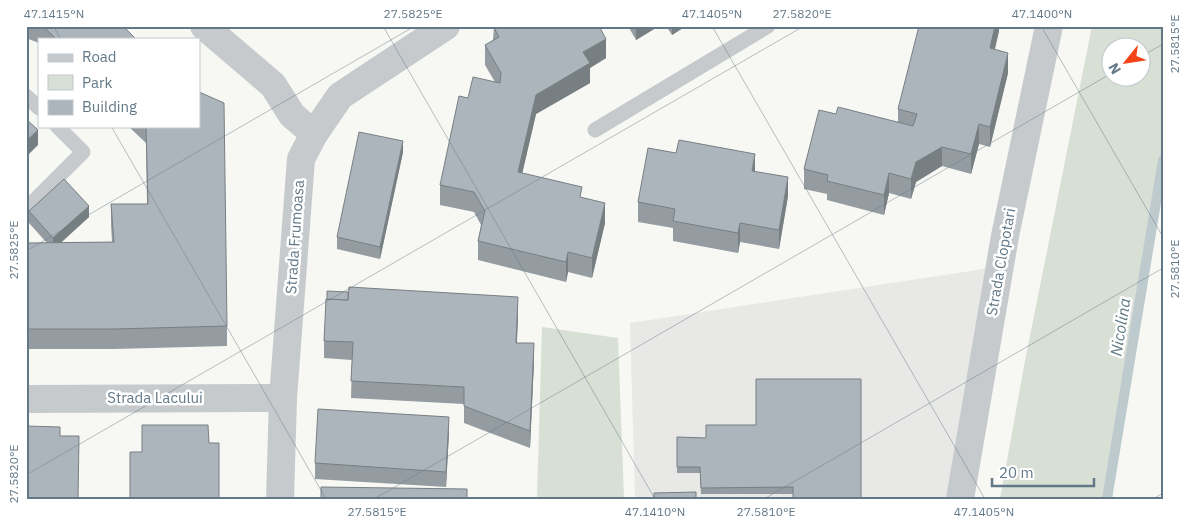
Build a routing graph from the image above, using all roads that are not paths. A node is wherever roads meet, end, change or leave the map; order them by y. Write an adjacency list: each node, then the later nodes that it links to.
1 (204, 26): 9 (street)
2 (446, 26): 9 (street)
3 (768, 26): 8 (lane)
4 (1049, 26): 14 (street, Strada Clopotari)
5 (26, 96): 6 (lane)
6 (38, 107)
7 (59, 128): 10 (lane)
8 (595, 130)
9 (314, 134): 11 (street, Strada Frumoasa)
10 (26, 209)
11 (283, 398): 12 (street, Strada Lacului); 13 (street, Strada Frumoasa)
12 (26, 399)
13 (280, 499)
14 (960, 499)

